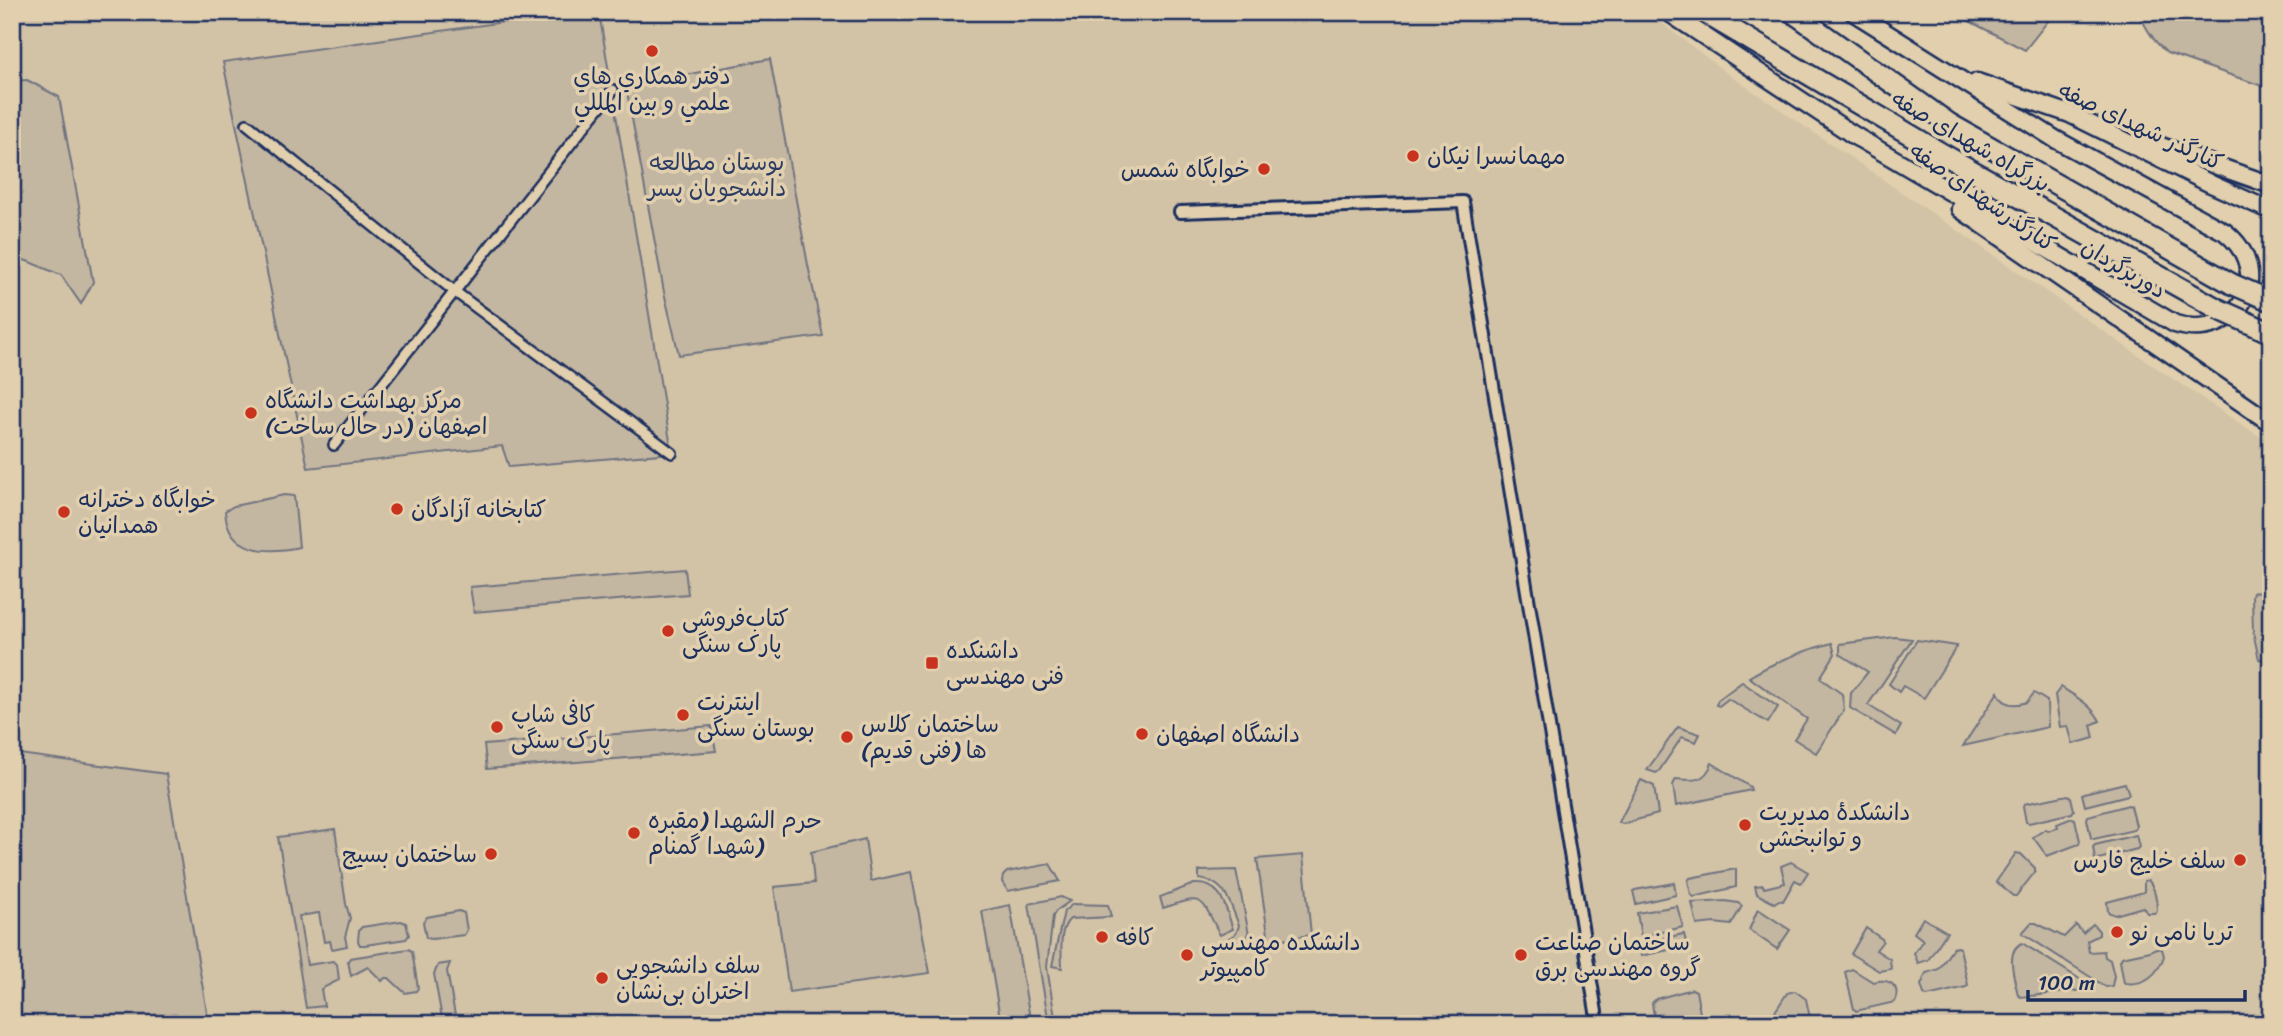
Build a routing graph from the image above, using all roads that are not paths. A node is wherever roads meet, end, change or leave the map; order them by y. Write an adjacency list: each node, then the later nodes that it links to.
1 (1668, 12): 9 (main road, کنارگذرشهدای صفه)
2 (1703, 12): 15 (highway, بزرگراه شهدای صفه, bridge)
3 (1792, 12): 14 (highway, بزرگراه شهدای صفه, bridge)
4 (1853, 12): 5 (main road)
5 (1951, 74): 7 (main road, کنارگذر شهدای صفه); 9 (main road, دوربرگردان)
6 (613, 90): 13 (street)
7 (2070, 114): 10 (main road); 11 (main road, کنارگذر شهدای صفه)
8 (247, 124): 13 (street)
9 (1850, 133): 16 (main road, کنارگذرشهدای صفه)
10 (2271, 185)
11 (2271, 211)
12 (1180, 212): 19 (street)
13 (454, 291): 17 (street); 18 (street)
14 (2271, 301)
15 (2271, 333)
16 (2271, 423)
17 (334, 445)
18 (672, 453)
19 (1598, 1024)

